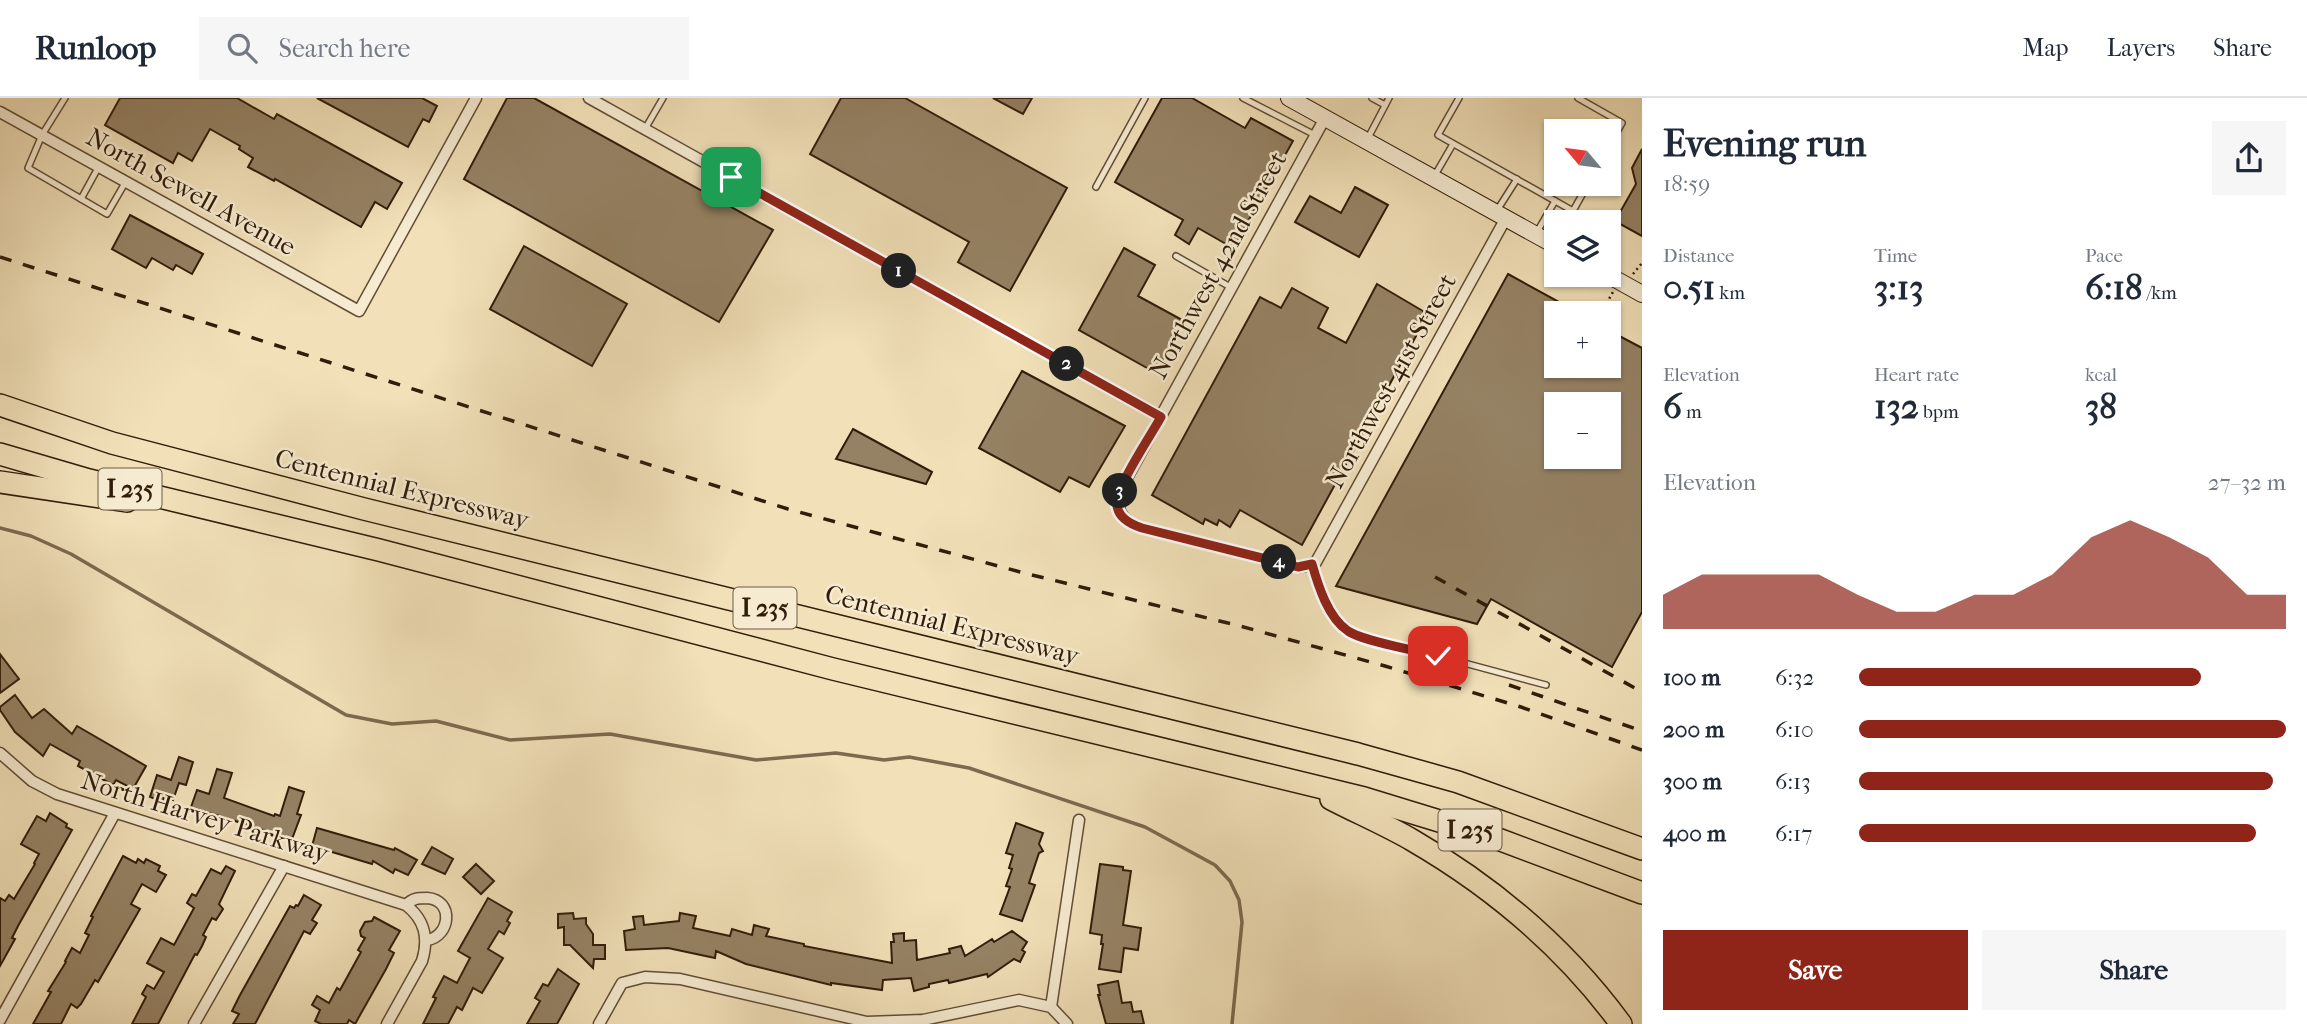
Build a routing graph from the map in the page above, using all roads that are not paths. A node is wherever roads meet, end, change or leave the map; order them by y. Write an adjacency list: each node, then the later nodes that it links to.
1 (65, 98): 17 (lane)
2 (476, 98): 24 (street, North Sewell Avenue)
3 (589, 98): 16 (street)
4 (663, 98): 16 (lane)
5 (1145, 98): 25 (lane)
6 (1243, 98): 18 (lane)
7 (1289, 98): 14 (main road)
8 (1372, 98): 12 (lane)
9 (1389, 98): 12 (lane)
10 (1459, 98): 20 (lane)
11 (1578, 98): 15 (lane)
12 (1385, 106): 19 (lane)
13 (0, 112): 17 (street, North Sewell Avenue)
14 (1325, 118): 18 (street, Northwest 42nd Street); 19 (main road)
15 (1615, 119)
16 (645, 129): 37 (street)
17 (42, 135): 21 (street, North Sewell Avenue); 27 (lane)
18 (1315, 136): 34 (street, Northwest 42nd Street)
19 (1366, 141): 22 (main road)
20 (1453, 144): 22 (lane); 23 (lane)
21 (99, 167): 24 (street, North Sewell Avenue); 27 (lane)
22 (1434, 178): 29 (main road)
23 (1517, 179): 28 (lane); 29 (lane)
24 (126, 181): 27 (lane)
25 (1096, 187)
26 (1581, 196): 28 (lane)
27 (81, 199)
28 (1555, 201): 30 (lane)
29 (1501, 215): 30 (main road); 41 (street, Northwest 41st Street)
30 (1535, 234): 31 (main road)
31 (1544, 239)
32 (1176, 256): 34 (lane)
33 (1621, 282): 35 (main road)
34 (1232, 288): 37 (street, Northwest 42nd Street)
35 (1642, 294)
36 (0, 405): 45 (highway, Centennial Expressway / I 235)
37 (1161, 417): 41 (street, Northwest 42nd Street)
38 (0, 454): 40 (highway, I 235)
39 (0, 482): 40 (highway)
40 (260, 521): 44 (highway, I 235)
41 (1312, 564): 42 (lane)
42 (1546, 685)
43 (0, 753): 46 (street, North Harvey Parkway)
44 (1294, 780): 51 (highway, I 235); 62 (highway)
45 (1531, 807): 48 (highway); 49 (highway, Centennial Expressway / I 235)
46 (115, 813): 50 (street, North Harvey Parkway); 55 (street)
47 (1079, 820): 54 (street)
48 (1642, 836)
49 (1642, 849)
50 (284, 866): 52 (street, North Harvey Parkway); 58 (street)
51 (1642, 893)
52 (407, 905): 53 (street); 53 (street, North Harvey Parkway)
53 (427, 940): 59 (street, North Harvey Parkway)
54 (1051, 1007): 57 (street); 61 (street)
55 (0, 1020)
56 (853, 1022): 57 (street); 60 (street)
57 (921, 1022)
58 (194, 1024)
59 (387, 1024)
60 (599, 1024)
61 (1067, 1024)
62 (1622, 1024)

